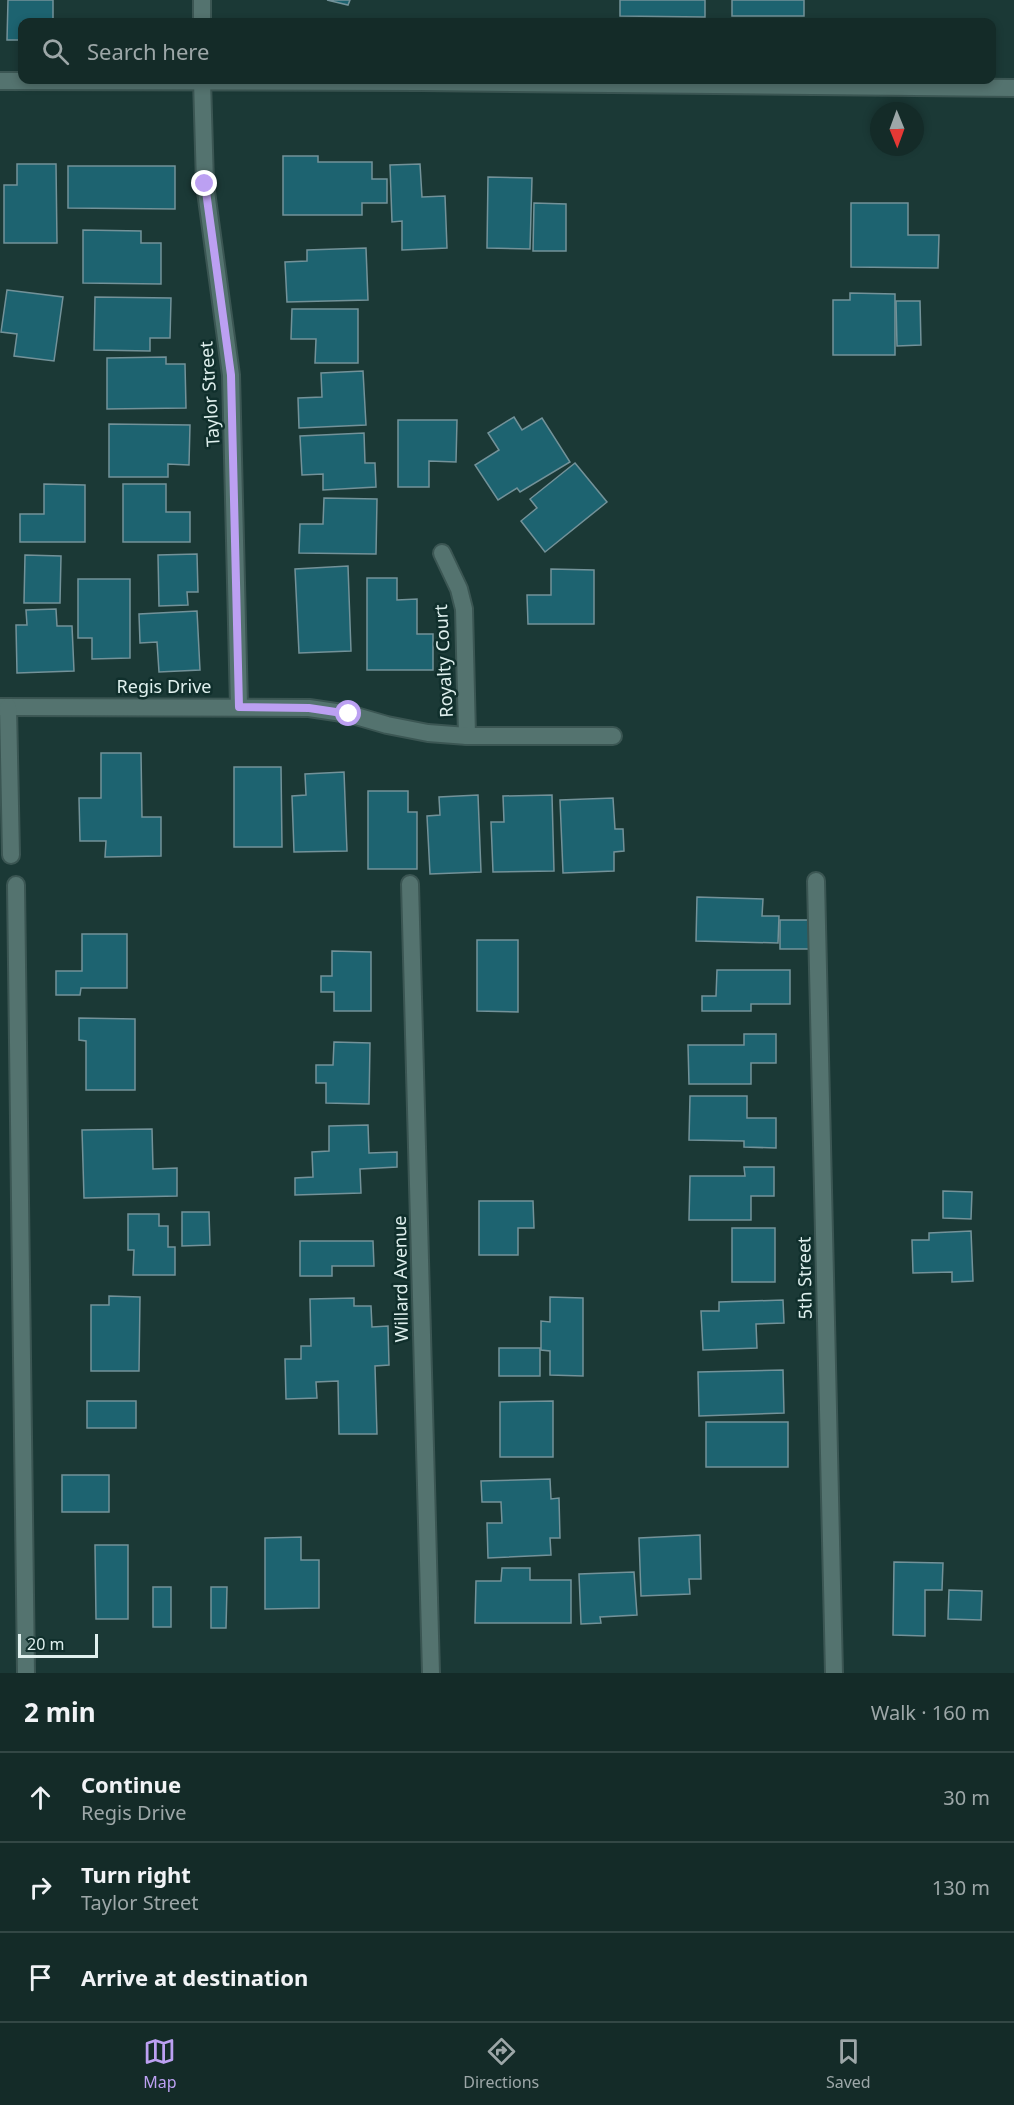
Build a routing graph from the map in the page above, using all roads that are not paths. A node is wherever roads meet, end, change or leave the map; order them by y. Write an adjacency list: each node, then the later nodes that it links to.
1 (202, 0): 2 (street)
2 (202, 18)
3 (0, 81): 4 (street)
4 (18, 81)
5 (202, 84): 10 (street, Taylor Street)
6 (550, 84): 7 (street)
7 (1014, 88)
8 (442, 553): 11 (street, Royalty Court)
9 (4, 707): 10 (street, Regis Drive); 13 (street)
10 (239, 707): 11 (street, Regis Drive)
11 (467, 736): 12 (street, Regis Drive)
12 (613, 736)
13 (11, 855)
14 (816, 881): 19 (street, 5th Street)
15 (410, 884): 18 (street, Willard Avenue)
16 (16, 885): 17 (street)
17 (26, 1673)
18 (431, 1673)
19 (834, 1673)

